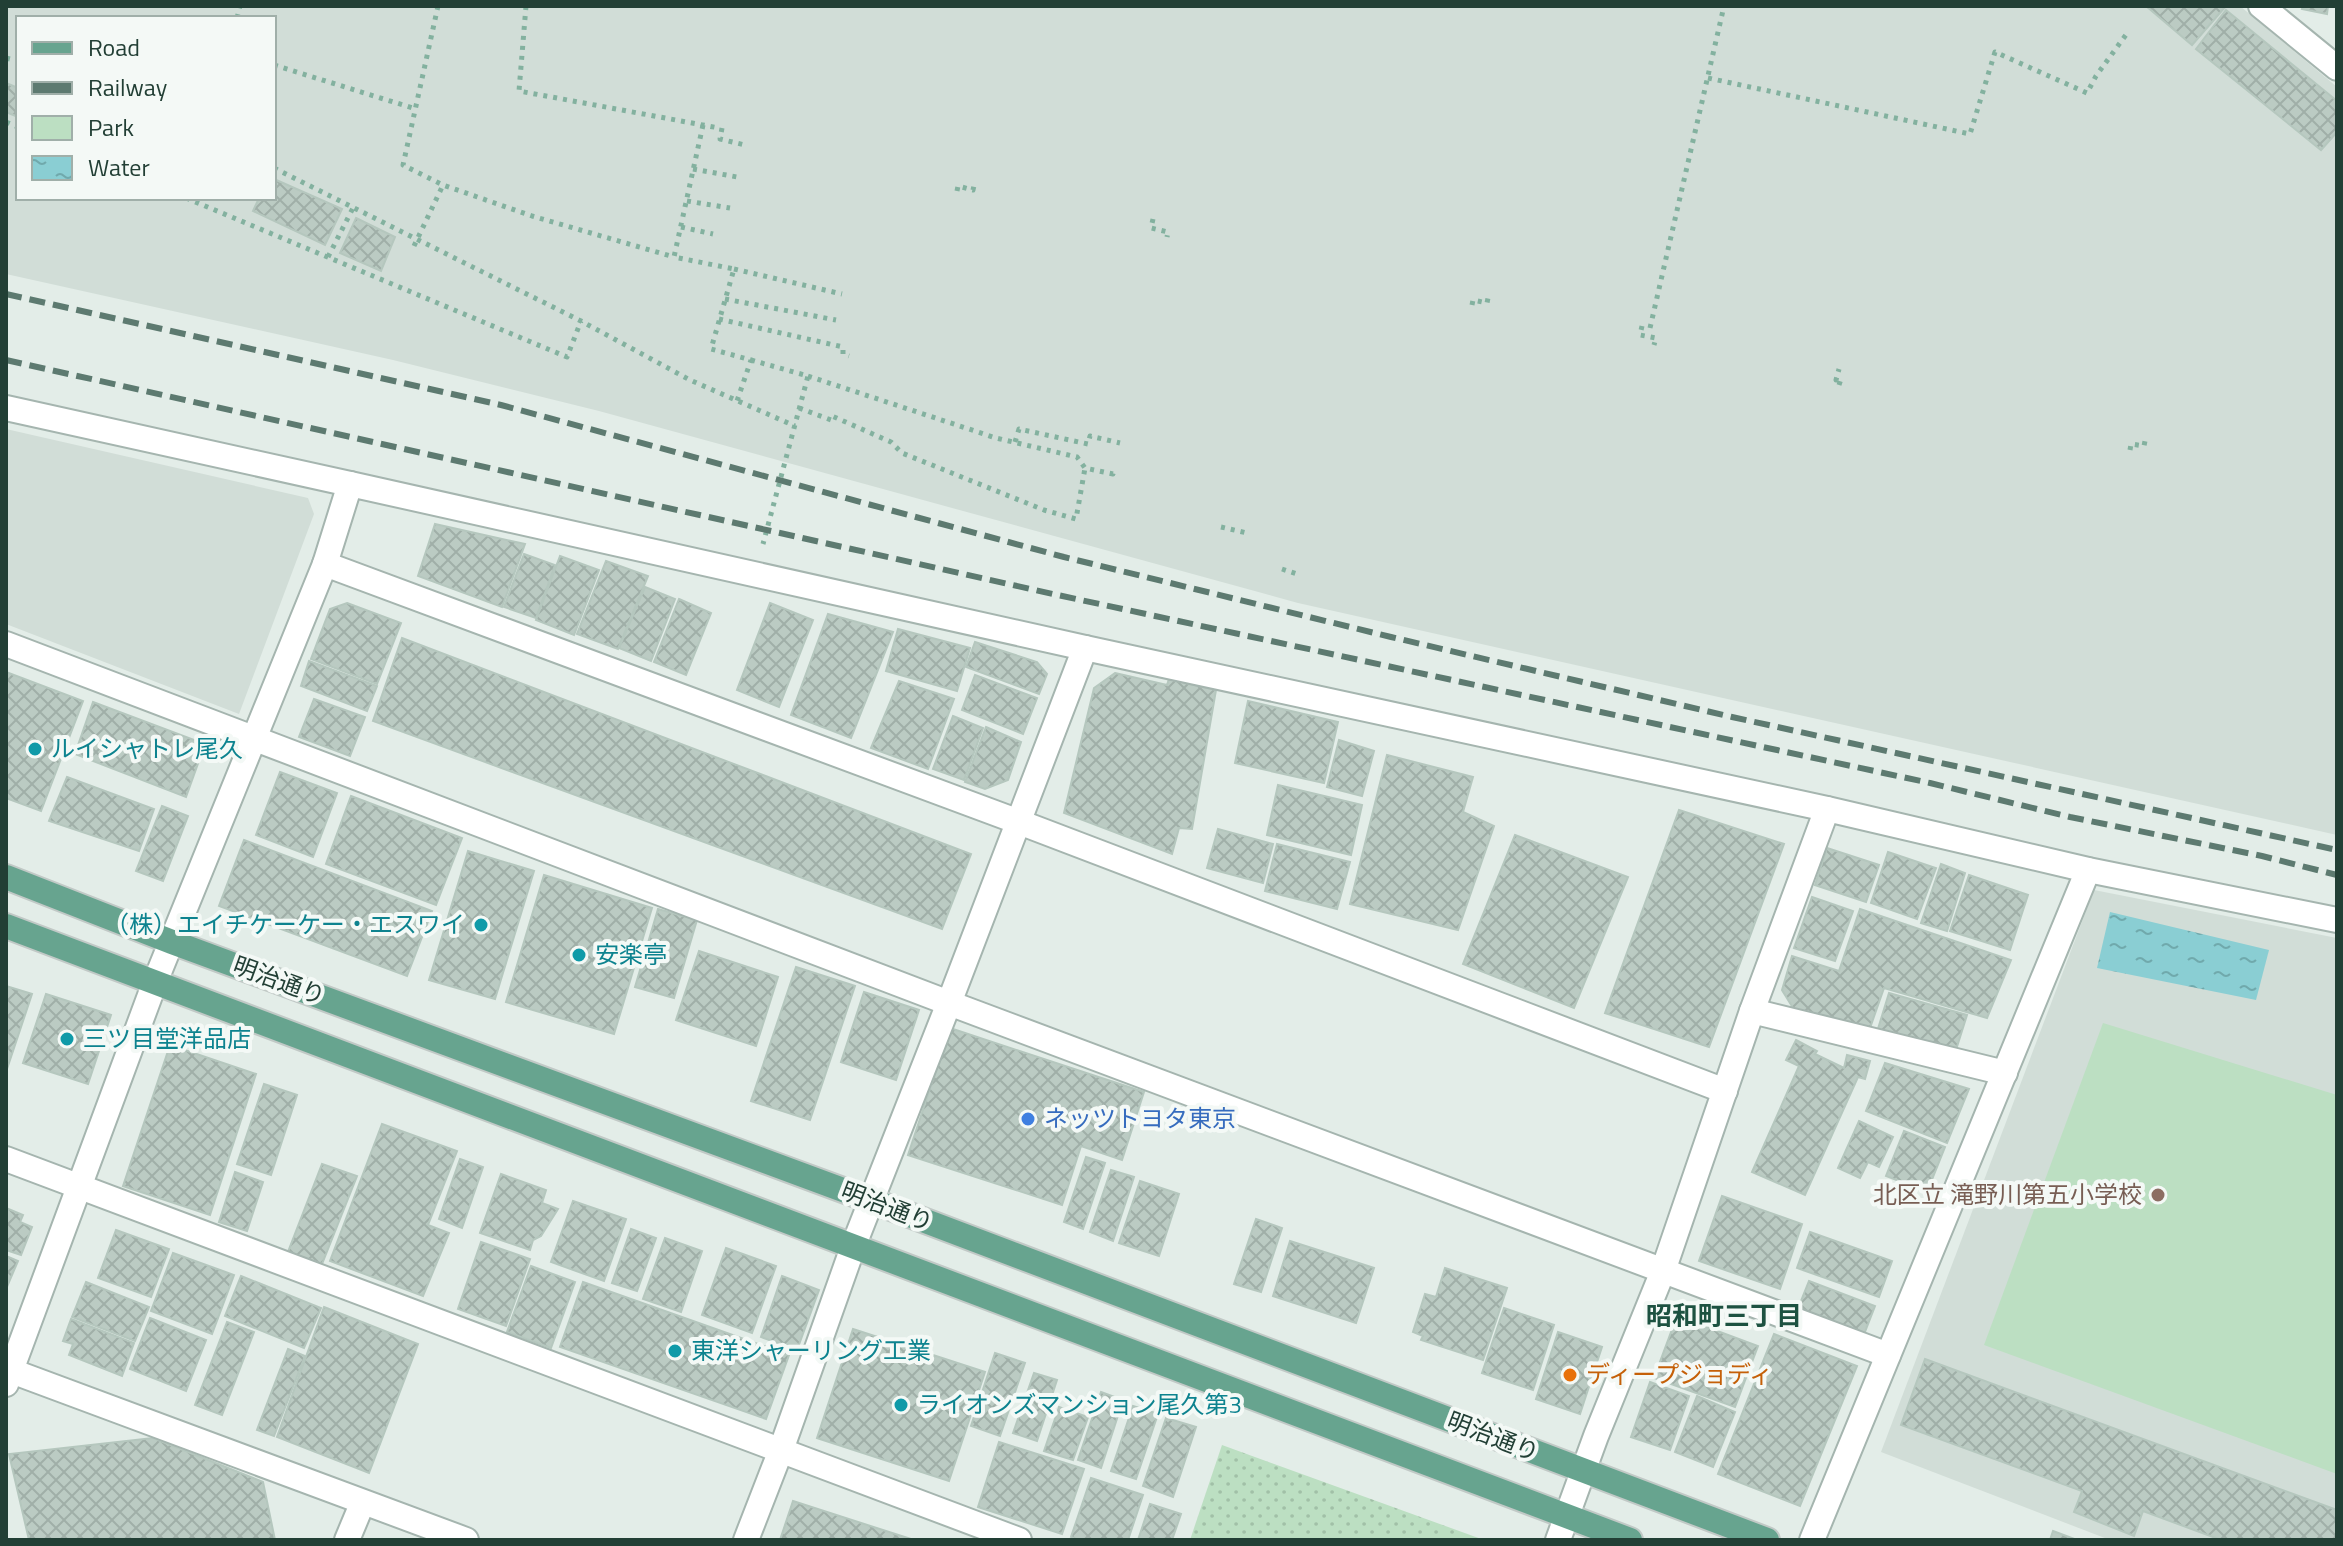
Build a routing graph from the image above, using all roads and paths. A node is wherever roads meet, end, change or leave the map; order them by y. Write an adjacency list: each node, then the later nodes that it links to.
1 (438, 6): 9 (path)
2 (526, 6): 10 (path)
3 (1724, 6): 8 (path)
4 (2261, 6): 7 (street)
5 (2128, 32): 8 (path)
6 (276, 66): 9 (path)
7 (2337, 68)
8 (1708, 78): 39 (path)
9 (416, 109): 16 (path)
10 (703, 125): 11 (path); 13 (path)
11 (745, 145)
12 (276, 169): 20 (path)
13 (693, 169): 14 (path); 19 (path)
14 (737, 177)
15 (975, 181): 17 (path)
16 (443, 185): 26 (path); 29 (path)
17 (957, 191)
18 (191, 200): 28 (path)
19 (687, 201): 21 (path); 23 (path)
20 (353, 208): 26 (path); 28 (path)
21 (730, 208)
22 (1153, 219): 25 (path)
23 (681, 227): 24 (path); 29 (path)
24 (713, 234)
25 (1167, 237)
26 (417, 238): 27 (path); 37 (path)
27 (414, 246)
28 (328, 257): 37 (path)
29 (674, 257): 30 (path)
30 (734, 269): 32 (path); 33 (path)
31 (1489, 293): 34 (path)
32 (842, 294)
33 (725, 299): 35 (path); 36 (path)
34 (1472, 305)
35 (719, 319): 41 (path); 42 (path)
36 (836, 320)
37 (581, 321): 46 (path)
38 (1642, 326): 40 (path)
39 (1650, 328)
40 (1654, 345)
41 (849, 356)
42 (751, 360): 44 (path); 46 (path)
43 (1839, 369): 45 (path)
44 (808, 376): 48 (path); 51 (path)
45 (1839, 385)
46 (737, 401): 49 (path)
47 (6, 408): 56 (street)
48 (799, 408): 49 (path); 54 (path)
49 (795, 426): 62 (path)
50 (2146, 436): 53 (path)
51 (1015, 442): 52 (path); 54 (path)
52 (1120, 443)
53 (2130, 450)
54 (1085, 468): 55 (path)
55 (1114, 470)
56 (350, 484): 59 (street); 62 (street)
57 (1221, 527): 58 (path)
58 (1247, 533)
59 (325, 564): 65 (street); 67 (street)
60 (1282, 569): 61 (path)
61 (1300, 575)
62 (756, 576): 64 (street)
63 (6, 644): 65 (street)
64 (1085, 648): 66 (street); 67 (street)
65 (253, 739): 72 (street); 74 (street)
66 (1827, 809): 68 (street); 75 (street)
67 (1019, 822): 74 (street); 77 (street)
68 (2088, 870): 70 (street); 76 (street)
69 (6, 877): 72 (main road, 明治通り)
70 (2337, 920)
71 (6, 926): 73 (main road, 明治通り)
72 (172, 942): 73 (street); 80 (main road, 明治通り)
73 (155, 982): 79 (street); 81 (main road, 明治通り)
74 (949, 1003): 80 (street); 82 (street)
75 (1752, 1011): 76 (street); 77 (street)
76 (2005, 1073): 83 (street)
77 (1725, 1091): 82 (street)
78 (6, 1159): 79 (street)
79 (80, 1187): 84 (street); 85 (street)
80 (870, 1200): 81 (street); 86 (main road, 明治通り)
81 (853, 1247): 85 (street); 88 (main road, 明治通り)
82 (1663, 1271): 83 (street); 86 (street)
83 (1888, 1355): 96 (street)
84 (8, 1374): 87 (street)
85 (781, 1450): 91 (street); 92 (street)
86 (1583, 1472): 88 (street); 95 (main road, 明治通り)
87 (362, 1504): 89 (street); 90 (street)
88 (1567, 1515): 93 (street); 94 (main road, 明治通り)
89 (347, 1540)
90 (466, 1540)
91 (746, 1540)
92 (1019, 1540)
93 (1558, 1540)
94 (1630, 1540)
95 (1767, 1540)
96 (1812, 1540)

